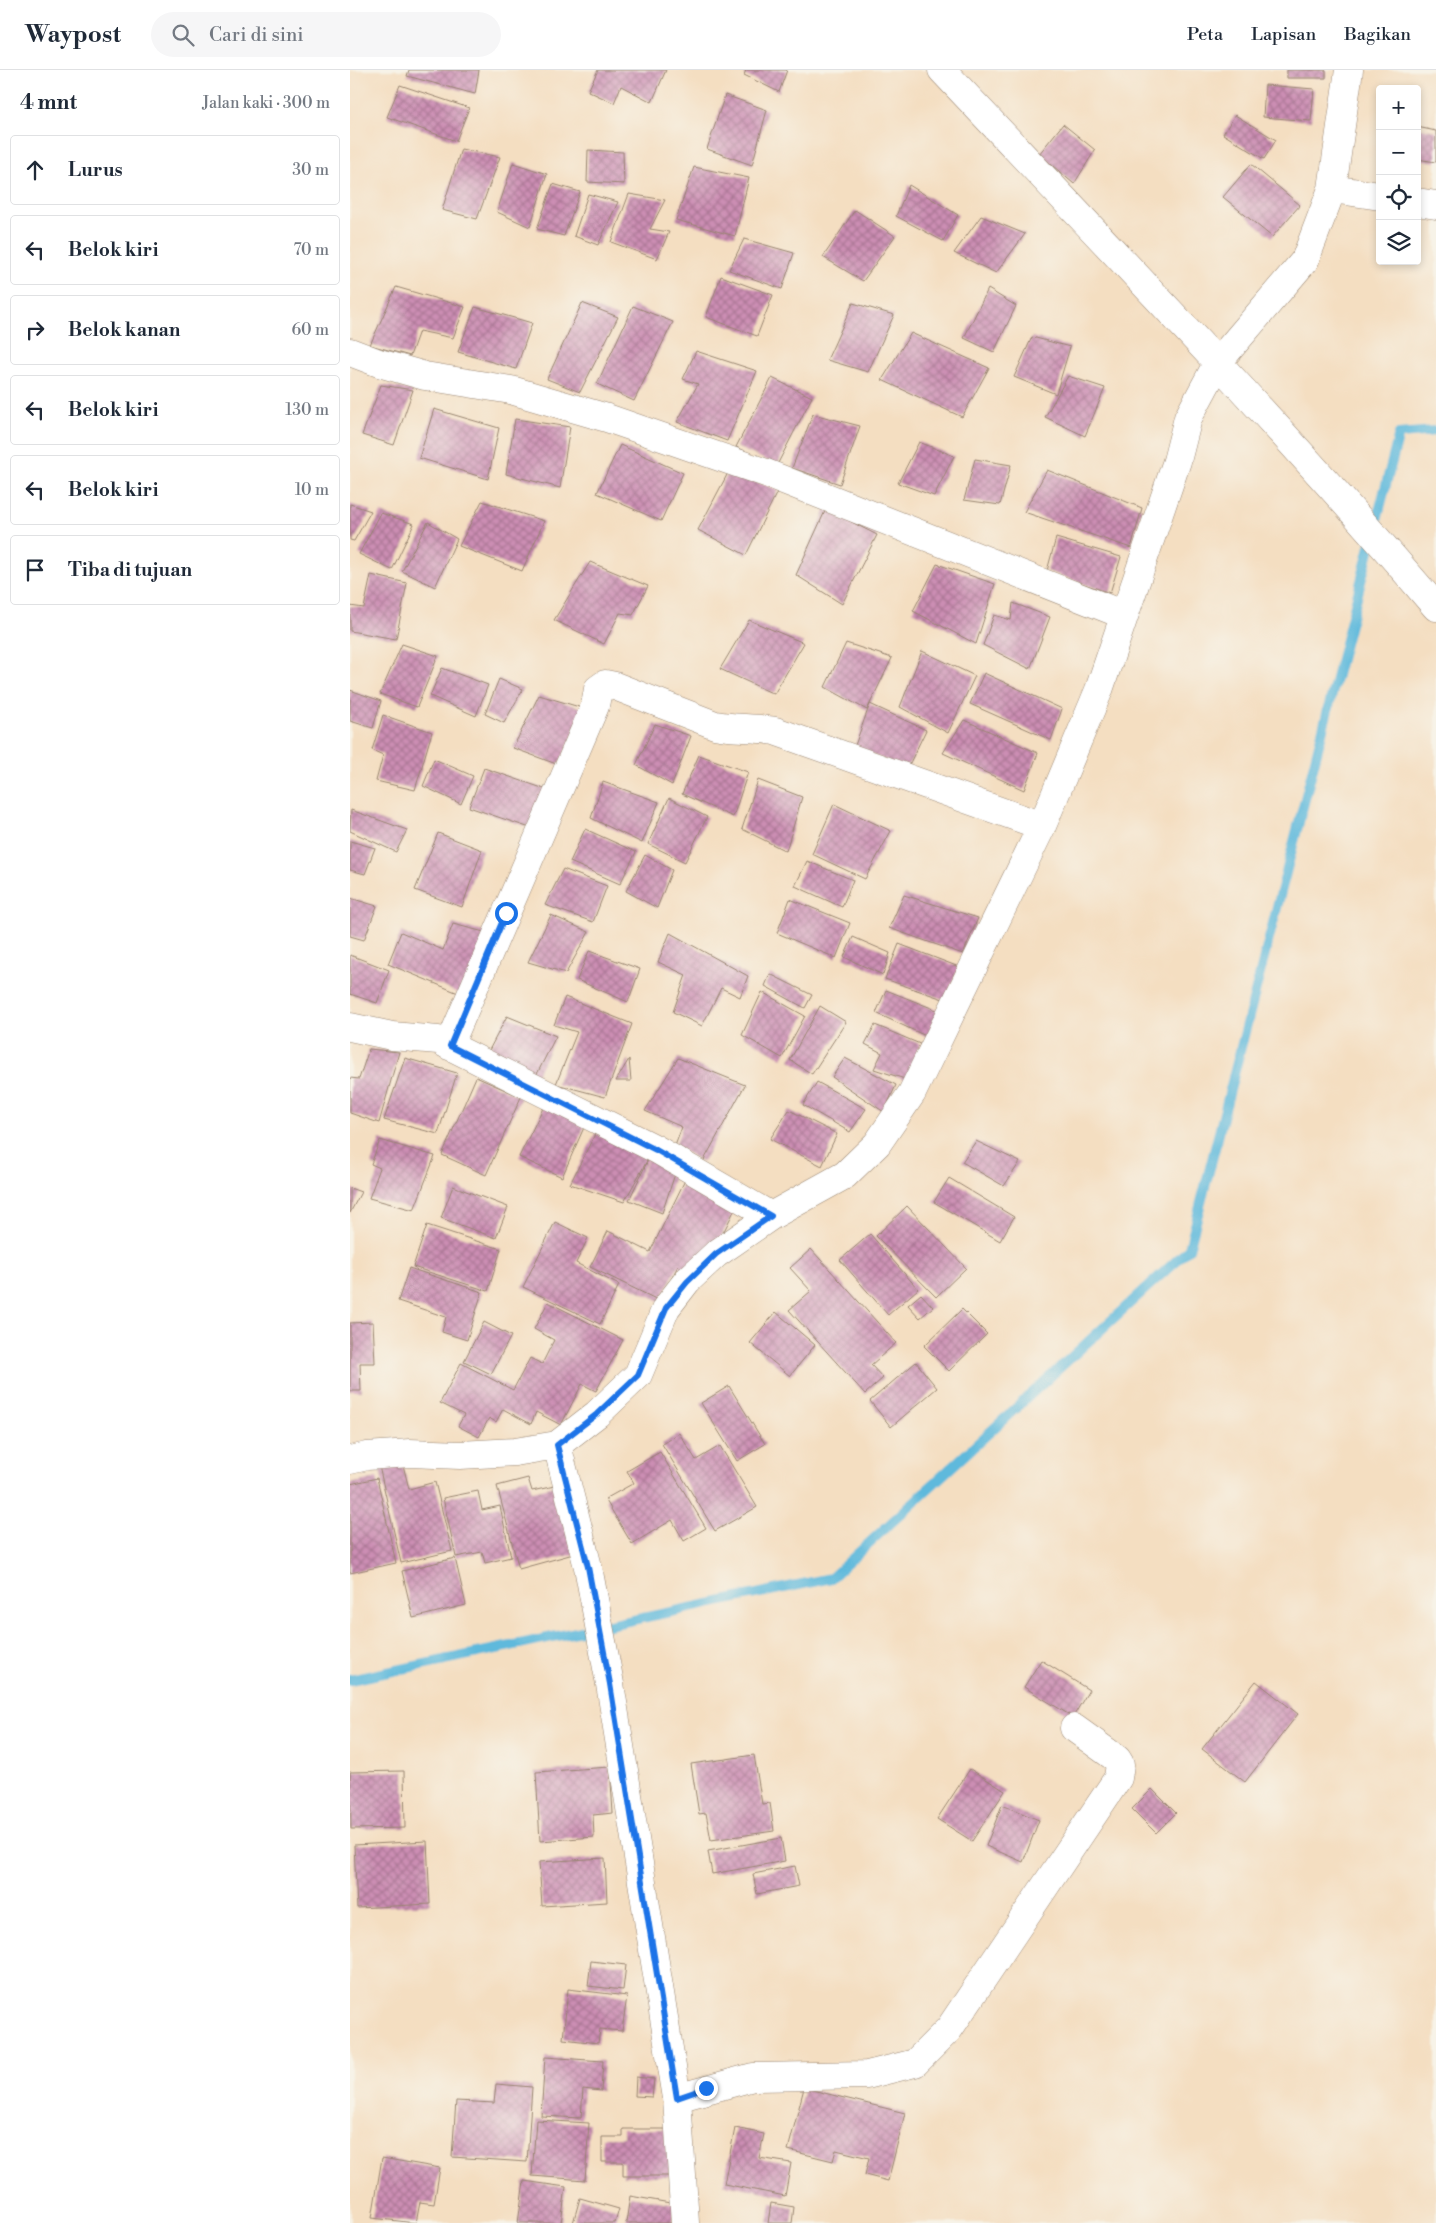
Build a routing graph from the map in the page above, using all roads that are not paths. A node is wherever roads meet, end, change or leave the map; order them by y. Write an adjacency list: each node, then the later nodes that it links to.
1 (942, 70): 8 (street)
2 (1349, 70): 3 (street)
3 (1332, 189): 4 (street); 8 (street)
4 (1376, 195)
5 (1421, 203): 6 (street)
6 (1436, 205)
7 (350, 352): 10 (street)
8 (1218, 362): 9 (street); 10 (street)
9 (1436, 607)
10 (1124, 615): 11 (street)
11 (1042, 826): 13 (street); 14 (street)
12 (350, 1026): 13 (street)
13 (450, 1046): 14 (street)
14 (771, 1216): 15 (street)
15 (557, 1445): 16 (street); 18 (street)
16 (350, 1460)
17 (1074, 1728): 18 (street)
18 (677, 2098): 19 (street)
19 (685, 2223)

